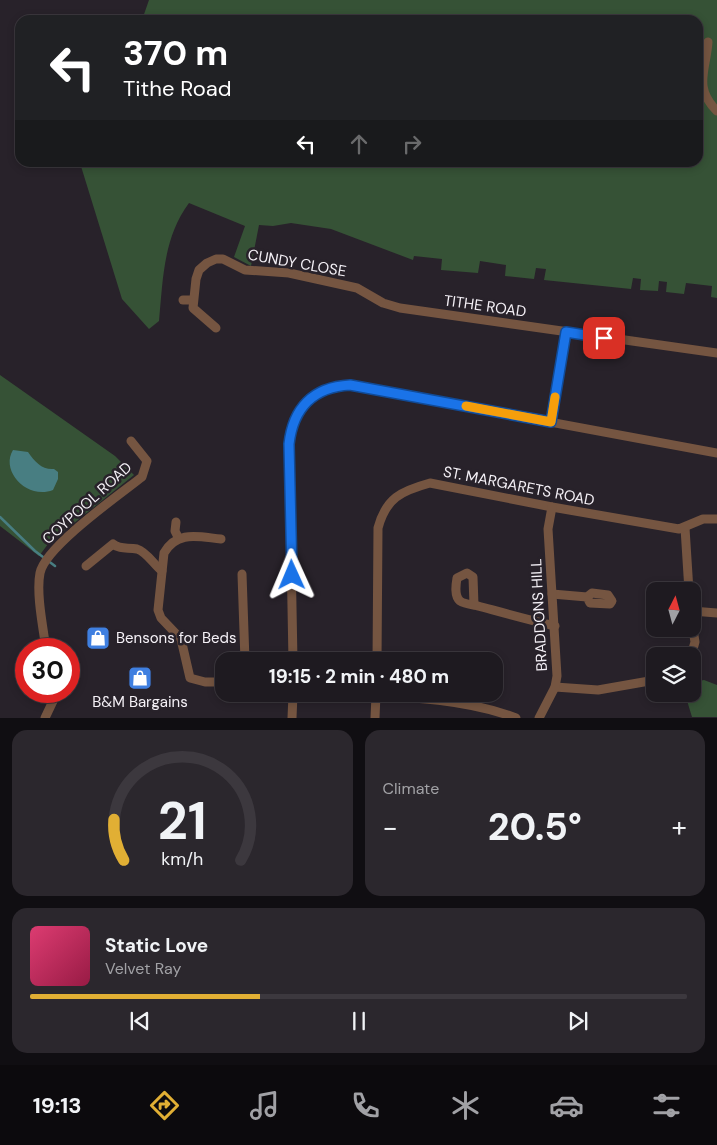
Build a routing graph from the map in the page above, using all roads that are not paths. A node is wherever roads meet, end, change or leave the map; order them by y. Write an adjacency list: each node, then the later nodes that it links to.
1 (708, 42): 2 (street)
2 (703, 73)
3 (703, 90): 4 (street)
4 (717, 111)
5 (183, 300): 6 (street)
6 (193, 300): 7 (street, CUNDY CLOSE); 8 (street)
7 (400, 308): 9 (street, TITHE ROAD)
8 (216, 328)
9 (566, 332): 10 (street, TITHE ROAD); 11 (street)
10 (717, 353)
11 (551, 422): 13 (street); 32 (street)
12 (131, 441): 30 (street, COYPOOL ROAD)
13 (717, 453)
14 (552, 507): 17 (street, ST. MARGARETS ROAD); 24 (street, BRADDONS HILL); 33 (street, ST. MARGARETS ROAD)
15 (717, 519): 17 (street, ST. MARGARETS ROAD)
16 (176, 522): 18 (street)
17 (685, 528): 23 (street)
18 (178, 537): 19 (street); 21 (street)
19 (221, 539)
20 (86, 566): 21 (street)
21 (162, 571): 34 (street)
22 (242, 574): 31 (street)
23 (688, 582)
24 (552, 594): 25 (street); 29 (street, BRADDONS HILL)
25 (587, 597)
26 (474, 605): 29 (street)
27 (701, 612): 28 (street)
28 (717, 613)
29 (555, 626): 36 (street, BRADDONS HILL)
30 (45, 638)
31 (245, 652)
32 (293, 652)
33 (377, 652)
34 (215, 682)
35 (646, 682): 36 (street)
36 (555, 687): 45 (street, BRADDONS HILL)
37 (293, 702): 42 (street)
38 (376, 702): 43 (street)
39 (442, 702): 44 (street)
40 (52, 703): 41 (street)
41 (45, 718)
42 (292, 718)
43 (375, 718)
44 (516, 718)
45 (539, 718)

